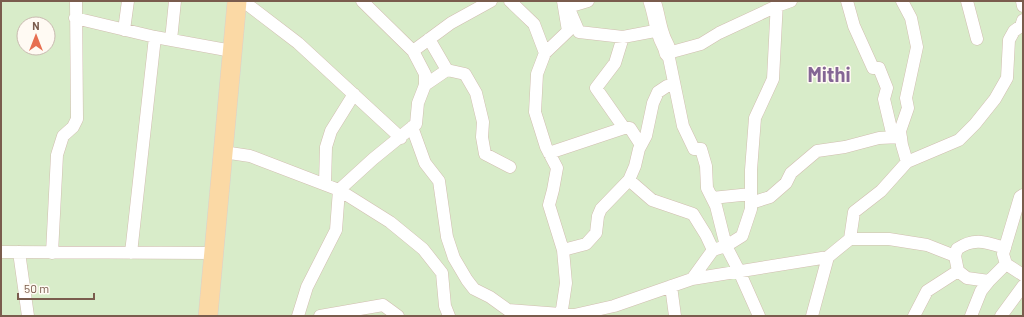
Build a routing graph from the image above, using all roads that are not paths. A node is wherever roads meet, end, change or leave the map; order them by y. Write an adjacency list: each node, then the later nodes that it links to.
1 (76, 1): 19 (street)
2 (128, 1): 21 (street)
3 (175, 1): 28 (street)
4 (237, 1): 29 (main road)
5 (243, 1): 36 (street)
6 (362, 1): 30 (street)
7 (491, 1): 26 (street)
8 (510, 1): 31 (street)
9 (588, 1): 17 (street)
10 (652, 1): 22 (street)
11 (791, 1): 16 (street)
12 (847, 1): 39 (street)
13 (902, 1): 39 (street)
14 (967, 1): 27 (street)
15 (1022, 1): 18 (street)
16 (777, 4): 32 (street); 51 (street)
17 (565, 5): 25 (street); 31 (street)
18 (1023, 6)
19 (76, 18): 21 (street); 59 (street)
20 (1023, 20): 23 (street)
21 (124, 30): 24 (street)
22 (660, 30): 25 (street); 32 (street)
23 (1019, 33): 44 (street)
24 (155, 37): 28 (street); 60 (street)
25 (623, 37): 38 (street)
26 (429, 39): 30 (street); 33 (street)
27 (977, 39)
28 (171, 40): 29 (street)
29 (232, 51): 42 (main road)
30 (413, 51): 34 (street)
31 (545, 53): 43 (street)
32 (668, 53): 35 (street)
33 (447, 70): 34 (street); 45 (street)
34 (425, 85): 37 (street)
35 (674, 86): 41 (street); 50 (street)
36 (354, 94): 40 (street); 47 (street)
37 (412, 127): 40 (street); 72 (street)
38 (624, 128): 41 (street); 43 (street)
39 (897, 137): 44 (street); 51 (street)
40 (400, 138): 48 (street)
41 (641, 145): 46 (street)
42 (223, 152): 47 (street); 61 (main road)
43 (549, 153): 55 (street)
44 (907, 162): 52 (street)
45 (510, 167)
46 (630, 180): 55 (street); 56 (street)
47 (325, 184): 48 (street)
48 (339, 190): 77 (street); 80 (street)
49 (1023, 195): 54 (street)
50 (712, 198): 51 (street); 53 (street)
51 (752, 199): 53 (street)
52 (850, 239): 62 (street); 63 (street)
53 (726, 246): 56 (street); 65 (street)
54 (1005, 248): 62 (street); 64 (street)
55 (563, 250): 74 (street)
56 (713, 250): 68 (street)
57 (1, 252): 58 (street)
58 (19, 252): 59 (street); 75 (street)
59 (52, 253): 60 (street)
60 (131, 253): 61 (street)
61 (214, 253): 76 (main road)
62 (955, 256): 66 (street)
63 (828, 257): 65 (street); 84 (street)
64 (1006, 264): 67 (street); 69 (street)
65 (739, 271): 68 (street); 83 (street)
66 (958, 271): 69 (street); 85 (street)
67 (1023, 276)
68 (692, 279): 70 (street)
69 (989, 281): 86 (street)
70 (671, 286): 73 (street); 82 (street)
71 (1023, 286): 87 (street)
72 (503, 313): 74 (street)
73 (588, 314): 81 (street)
74 (561, 315): 81 (street)
75 (28, 316)
76 (208, 316)
77 (298, 316)
78 (320, 316): 79 (street)
79 (398, 316)
80 (449, 316)
81 (574, 316)
82 (676, 316)
83 (759, 316)
84 (812, 316)
85 (914, 316)
86 (971, 316)
87 (1000, 316)

